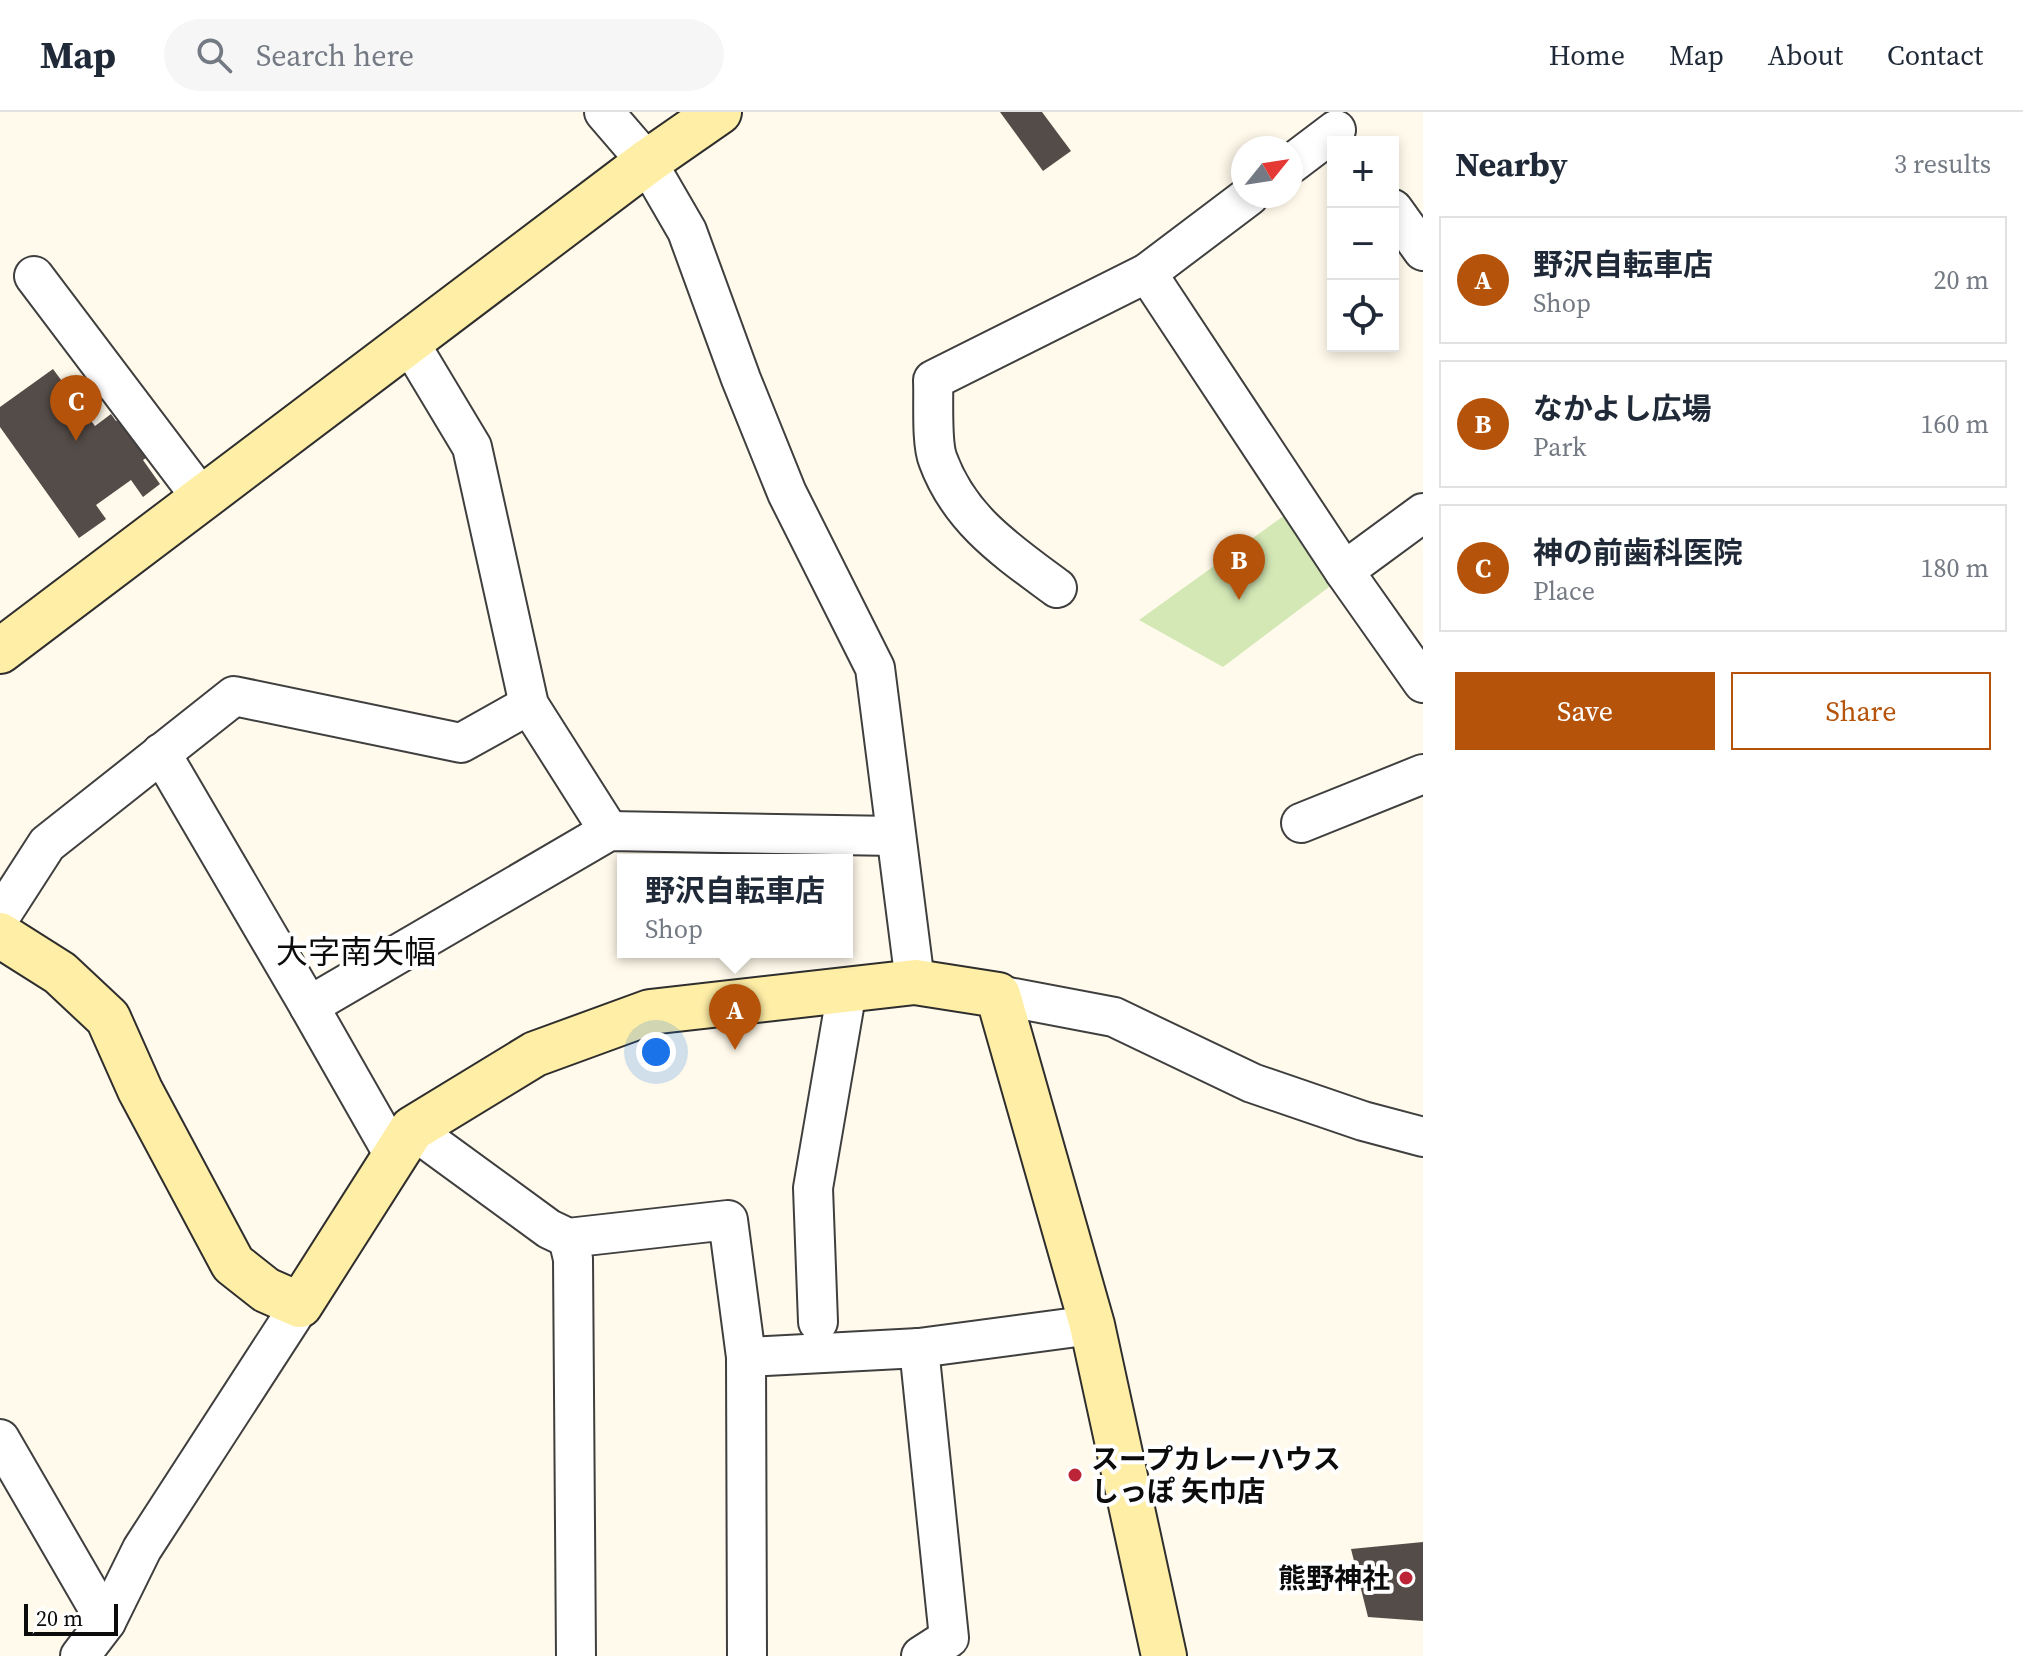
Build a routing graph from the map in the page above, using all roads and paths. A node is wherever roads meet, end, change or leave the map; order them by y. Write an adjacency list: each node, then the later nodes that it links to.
1 (604, 112): 5 (street)
2 (719, 112): 5 (street)
3 (1334, 128): 4 (street)
4 (1303, 154)
5 (647, 162): 11 (street); 23 (street)
6 (1233, 208): 9 (street)
7 (1399, 217): 8 (street)
8 (1423, 251)
9 (1147, 273): 14 (street); 15 (street)
10 (34, 276): 12 (street)
11 (409, 342): 12 (street); 18 (street)
12 (201, 497): 16 (street)
13 (1423, 513): 14 (street)
14 (1344, 571): 17 (street)
15 (1057, 588)
16 (0, 651)
17 (1423, 683)
18 (529, 705): 19 (street); 22 (street)
19 (161, 753): 24 (street); 29 (street)
20 (1423, 774): 21 (street)
21 (1301, 823)
22 (609, 831): 23 (street); 29 (street)
23 (895, 836): 26 (street)
24 (0, 917)
25 (0, 935): 33 (street)
26 (915, 982): 27 (street); 28 (street)
27 (847, 990): 31 (street); 34 (street)
28 (998, 995): 30 (street); 35 (street)
29 (309, 1006): 31 (street)
30 (1423, 1137)
31 (404, 1143): 32 (street); 33 (street)
32 (568, 1238): 37 (street); 42 (street)
33 (300, 1305): 39 (street)
34 (818, 1322)
35 (1092, 1325): 36 (street); 40 (street)
36 (919, 1348): 37 (street); 44 (street)
37 (746, 1357): 43 (street)
38 (0, 1439): 39 (street)
39 (106, 1622): 41 (street)
40 (1163, 1655)
41 (80, 1656)
42 (576, 1656)
43 (747, 1656)
44 (921, 1656)

